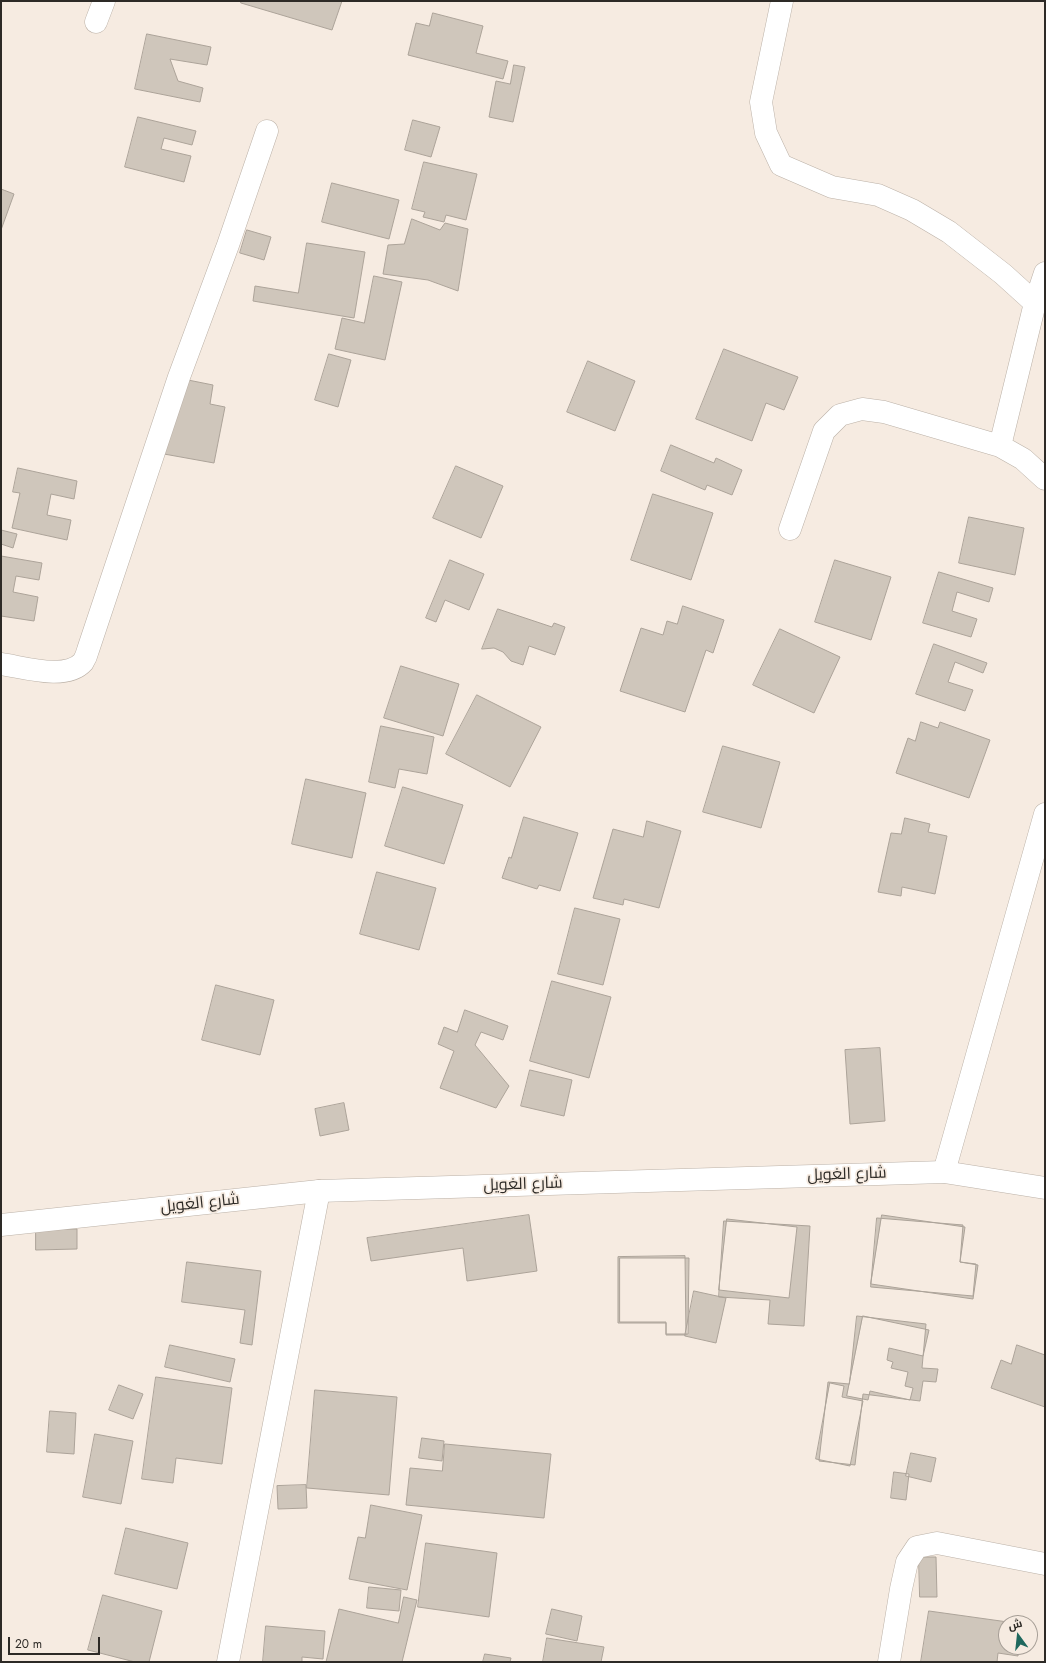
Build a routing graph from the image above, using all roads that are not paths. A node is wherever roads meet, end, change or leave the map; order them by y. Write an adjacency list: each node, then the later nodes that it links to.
1 (104, 1): 3 (street)
2 (782, 1): 6 (street)
3 (96, 22)
4 (267, 131): 10 (street)
5 (1045, 273): 6 (street)
6 (1035, 303): 7 (street)
7 (1000, 446): 8 (street); 9 (street)
8 (1045, 479)
9 (790, 529)
10 (1, 664)
11 (1045, 814): 12 (street)
12 (944, 1172): 13 (street, شارع الغويل); 14 (street, شارع الغويل)
13 (1045, 1188)
14 (319, 1191): 15 (street, شارع الغويل); 17 (street)
15 (1, 1225)
16 (1045, 1564): 18 (street)
17 (228, 1662)
18 (889, 1662)

